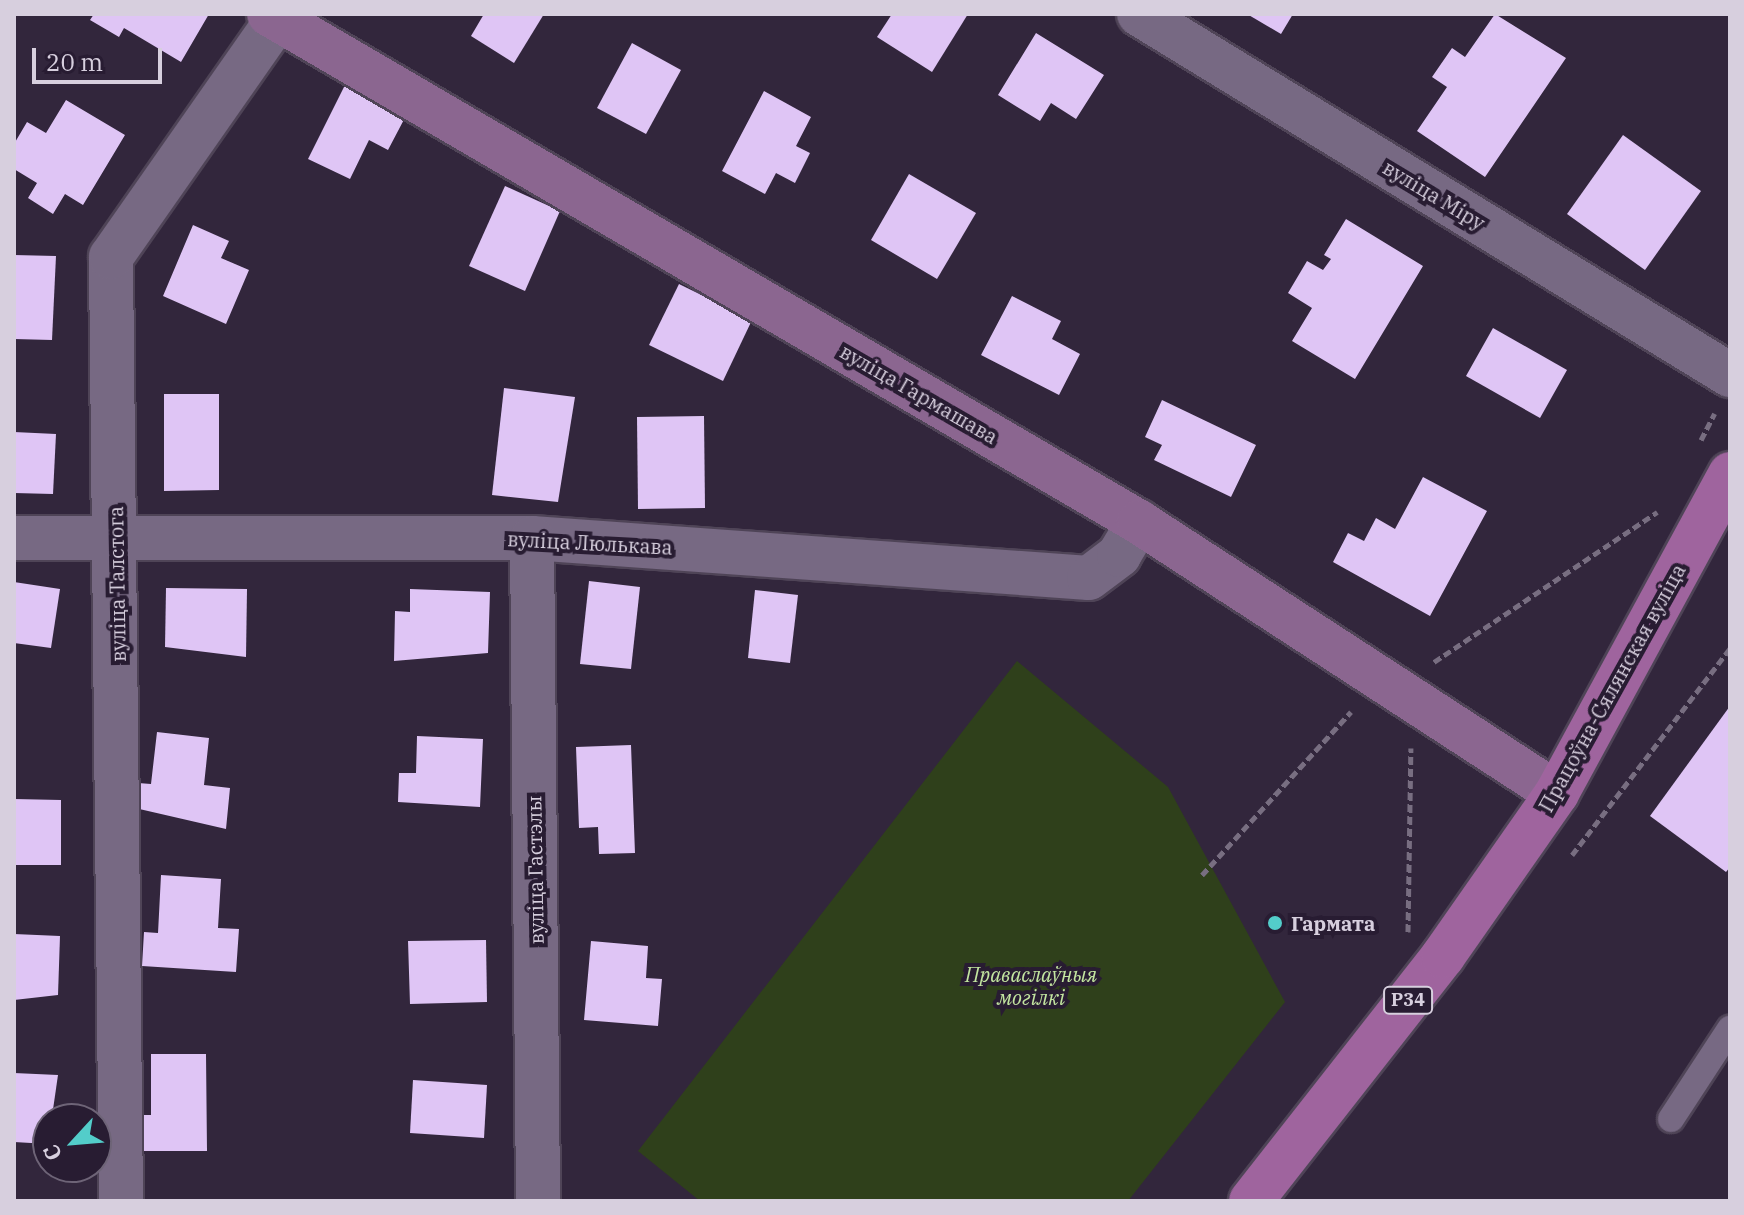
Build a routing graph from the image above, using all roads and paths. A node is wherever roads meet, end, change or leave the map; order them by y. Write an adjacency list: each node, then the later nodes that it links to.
1 (1139, 14): 3 (street, вуліца Міру)
2 (276, 16): 6 (main road, вуліца Гармашава); 7 (street, вуліца Талстога)
3 (1727, 386): 4 (path)
4 (1713, 462): 11 (main road, Працоўна-Сялянская вуліца / Р34)
5 (1670, 502): 10 (path)
6 (1139, 522): 9 (street, вуліца Люлькава); 10 (main road, вуліца Гармашава)
7 (117, 537): 8 (street, вуліца Люлькава); 9 (street, вуліца Люлькава); 16 (street, вуліца Талстога)
8 (14, 538)
9 (532, 538): 17 (street, вуліца Гастэлы)
10 (1397, 685): 11 (main road, вуліца Гармашава); 12 (path); 13 (path)
11 (1557, 793): 13 (main road, Працоўна-Сялянская вуліца / Р34)
12 (1202, 875)
13 (1443, 956): 18 (main road, Працоўна-Сялянская вуліца / Р34)
14 (1730, 1029): 15 (lane)
15 (1671, 1119)
16 (121, 1201)
17 (538, 1201)
18 (1251, 1201)

